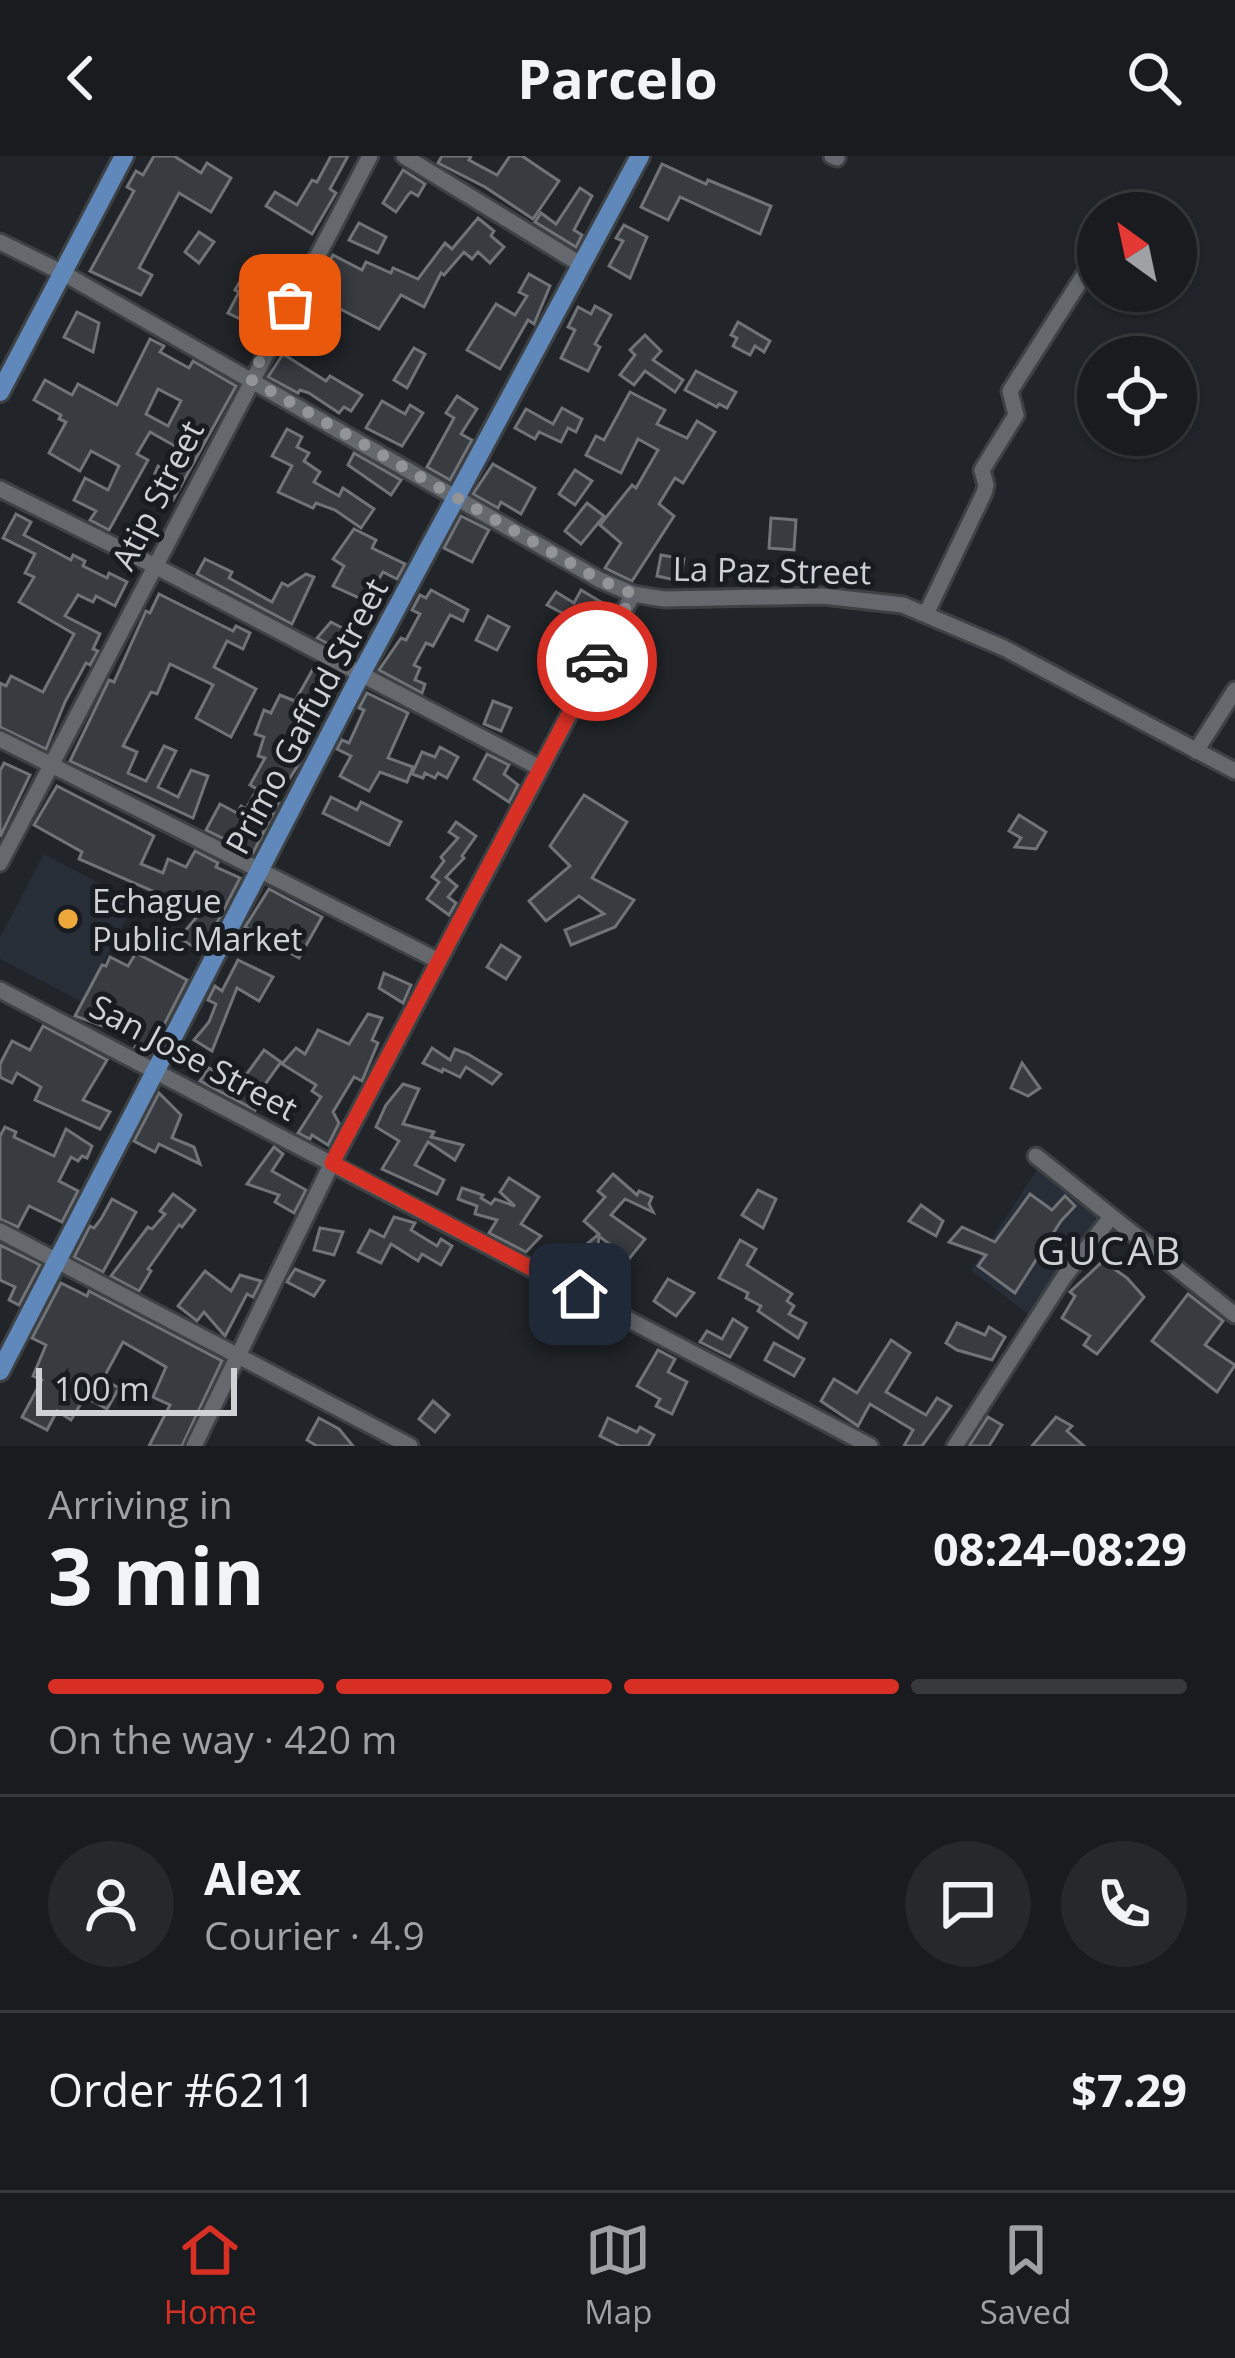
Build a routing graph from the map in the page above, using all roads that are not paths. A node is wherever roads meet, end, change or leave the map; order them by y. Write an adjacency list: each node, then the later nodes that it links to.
1 (124, 156): 7 (main road)
2 (370, 156): 9 (street, Atip Street)
3 (404, 156): 6 (street)
4 (640, 156): 6 (main road, Primo Gaffud Street)
5 (0, 242): 7 (street, La Paz Street)
6 (580, 264): 12 (main road, Primo Gaffud Street)
7 (63, 272): 9 (street, La Paz Street); 10 (main road)
8 (1077, 286): 15 (street)
9 (250, 379): 12 (street, La Paz Street); 13 (street, Atip Street)
10 (0, 392)
11 (0, 489): 13 (street)
12 (455, 497): 14 (street, La Paz Street); 16 (main road, Primo Gaffud Street)
13 (155, 566): 16 (street); 20 (street, Atip Street)
14 (633, 594): 15 (street, La Paz Street); 21 (street)
15 (927, 613): 19 (street, La Paz Street)
16 (361, 674): 21 (street); 24 (main road, Primo Gaffud Street)
17 (1235, 690): 19 (street)
18 (0, 740): 20 (street)
19 (1196, 751): 22 (street, La Paz Street)
20 (51, 766): 23 (street, Atip Street); 24 (street)
21 (540, 768): 25 (street)
22 (1235, 770)
23 (0, 862)
24 (260, 868): 25 (street); 27 (main road, Primo Gaffud Street)
25 (440, 962): 29 (street)
26 (0, 990): 27 (street, San Jose Street)
27 (154, 1067): 29 (street, San Jose Street); 32 (main road, Primo Gaffud Street)
28 (1036, 1156): 30 (street)
29 (332, 1163): 34 (street); 38 (street, San Jose Street)
30 (1111, 1217): 33 (street); 39 (street)
31 (0, 1231): 32 (street)
32 (57, 1261): 34 (street); 35 (main road, Primo Gaffud Street)
33 (1235, 1316)
34 (242, 1354): 36 (street); 37 (street)
35 (0, 1371)
36 (194, 1446)
37 (410, 1446)
38 (870, 1446)
39 (955, 1446)

